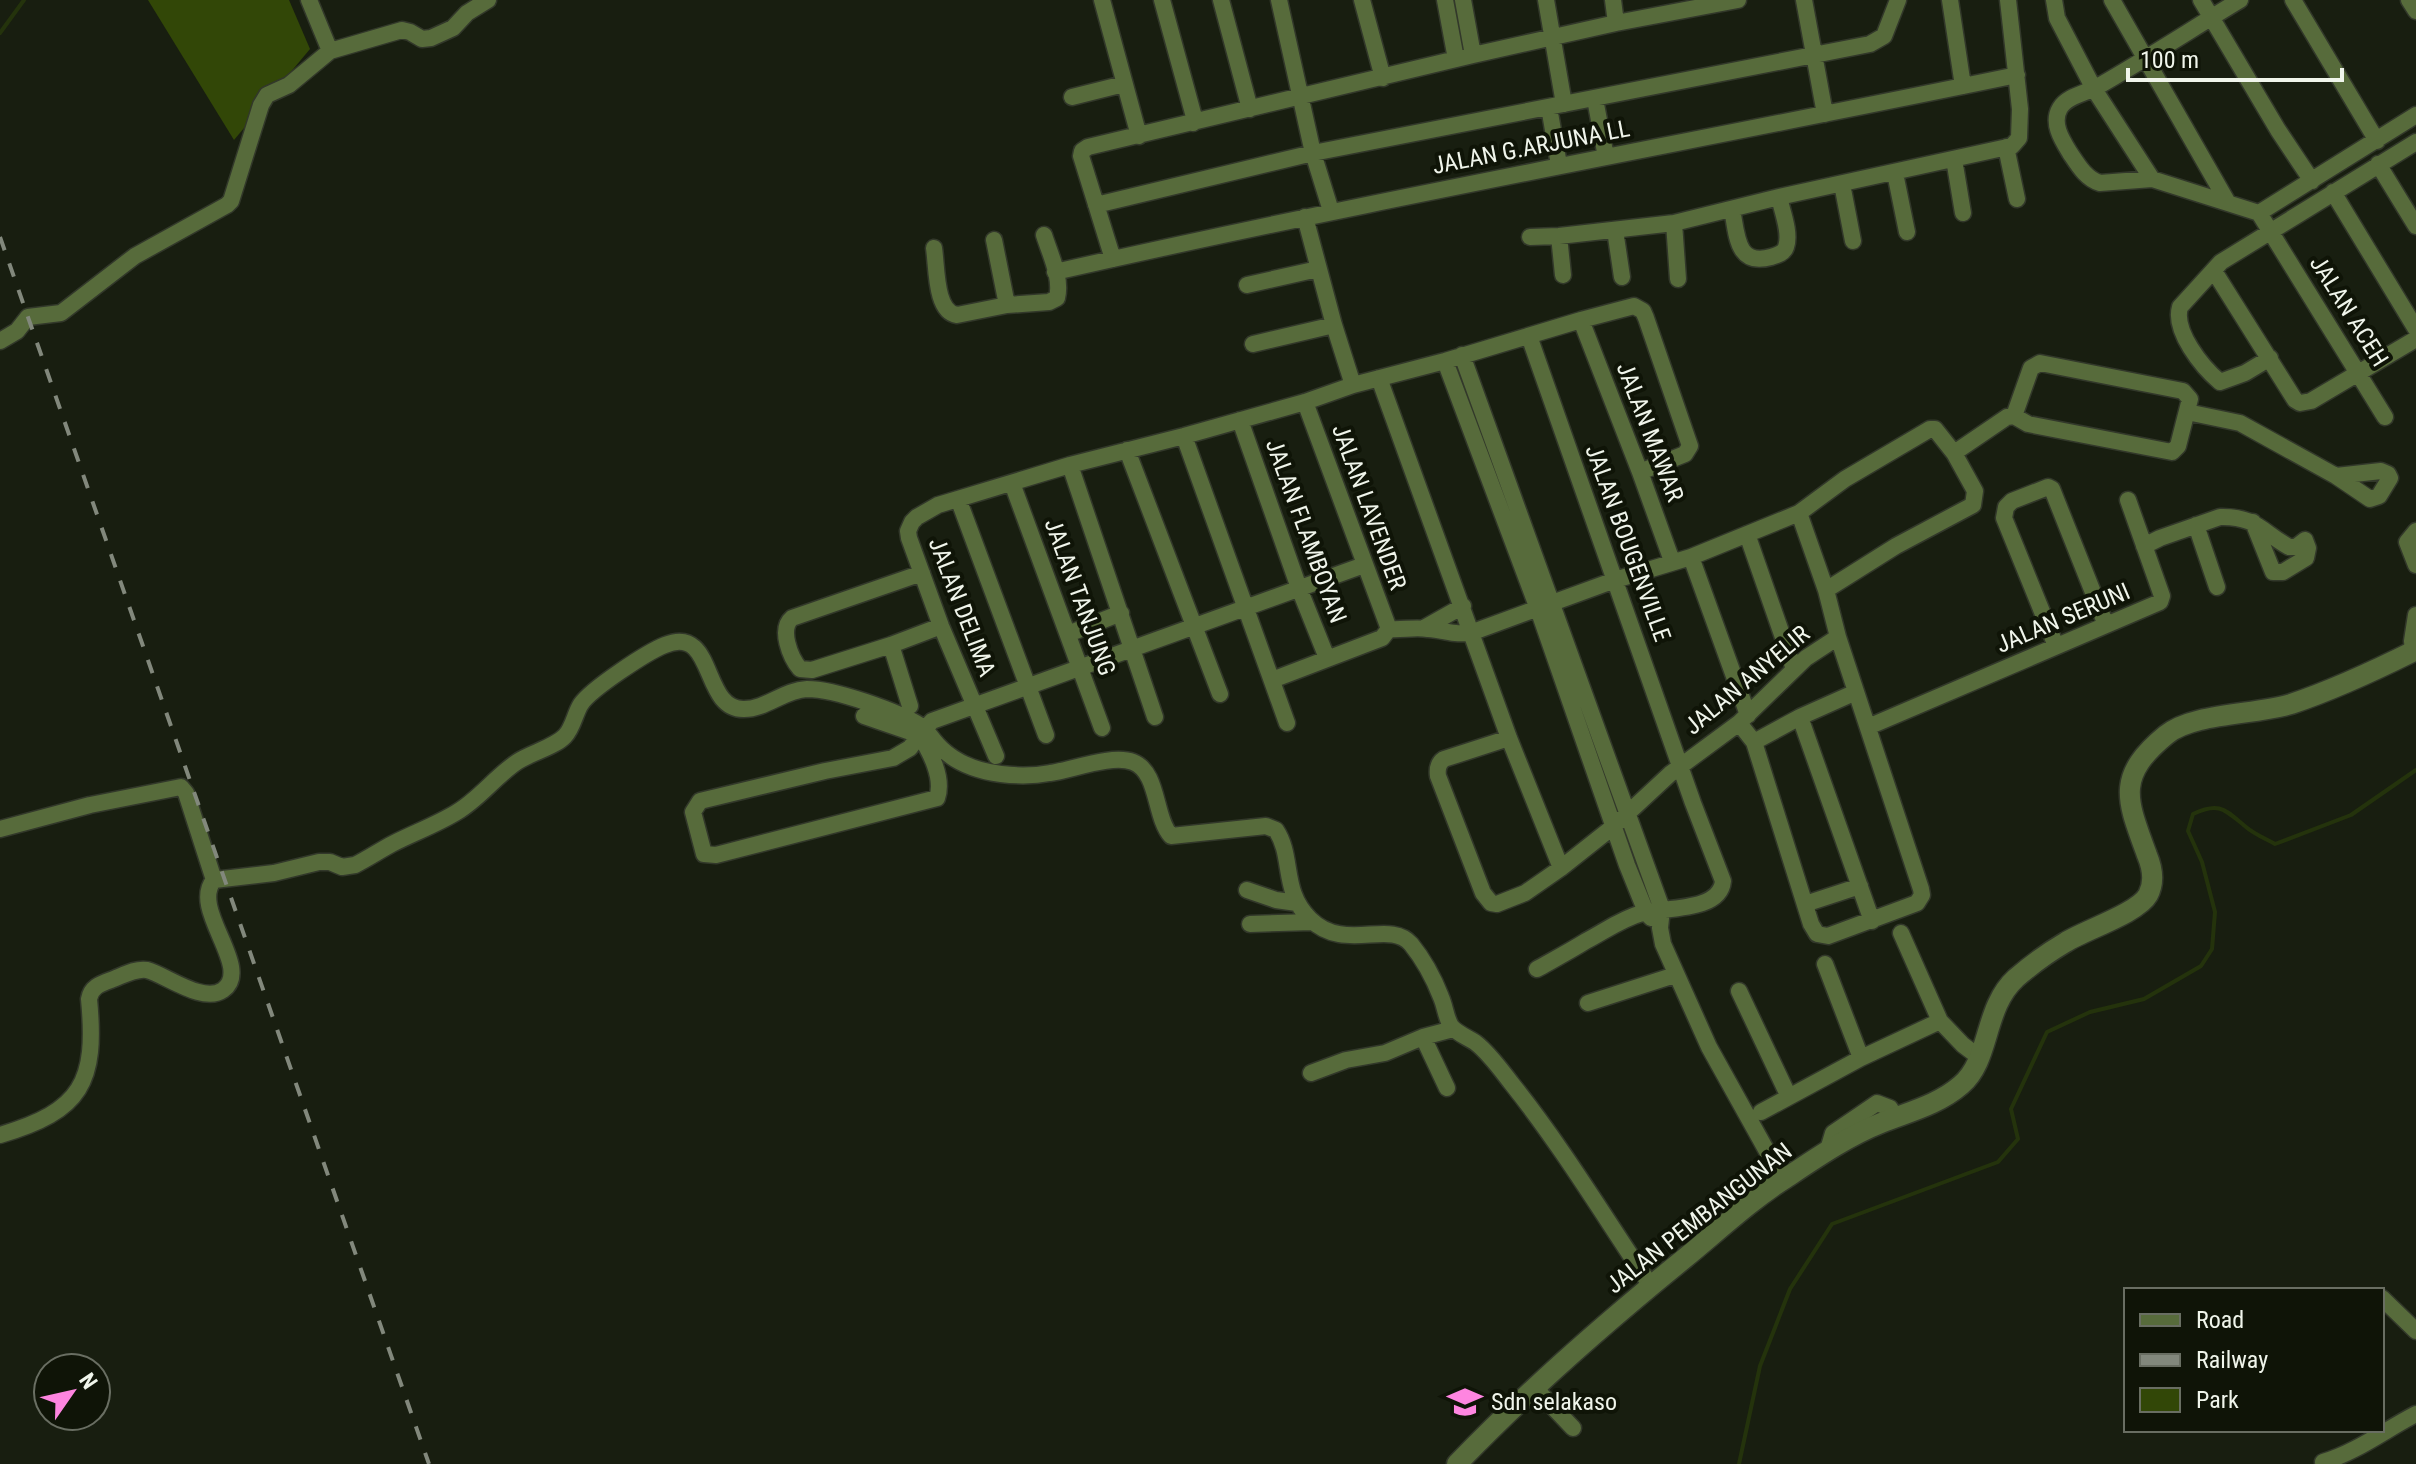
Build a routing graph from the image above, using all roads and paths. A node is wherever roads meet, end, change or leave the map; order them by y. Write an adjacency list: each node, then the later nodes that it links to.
1 (309, 0): 28 (street)
2 (488, 0): 28 (street)
3 (1102, 0): 34 (street)
4 (1162, 0): 44 (street)
5 (1221, 0): 41 (street)
6 (1279, 0): 37 (street)
7 (1362, 0): 33 (street)
8 (1445, 0): 30 (street)
9 (1463, 0): 30 (street)
10 (1546, 0): 27 (street)
11 (1613, 0): 26 (street)
12 (1804, 0): 29 (street)
13 (1898, 0): 29 (street)
14 (1950, 0): 35 (street)
15 (2008, 0): 32 (street)
16 (2054, 0): 36 (street)
17 (2112, 0): 31 (street)
18 (2201, 0): 25 (street)
19 (2240, 0): 25 (street)
20 (2293, 0): 46 (street)
21 (2409, 0): 24 (street)
22 (1731, 1): 23 (street)
23 (1674, 6): 26 (street)
24 (2416, 11)
25 (2211, 18): 31 (street); 56 (street)
26 (1616, 23): 27 (street)
27 (1552, 38): 30 (street); 40 (street)
28 (330, 51): 93 (street)
29 (1815, 55): 39 (street); 42 (street)
30 (1464, 57): 33 (street)
31 (2145, 57): 36 (street); 61 (street)
32 (2017, 75): 35 (street, JALAN G.ARJUNA LL); 48 (street)
33 (1383, 78): 37 (street)
34 (1124, 84): 38 (street); 45 (street)
35 (1963, 86): 42 (street, JALAN G.ARJUNA LL)
36 (2094, 89): 55 (street); 55 (street)
37 (1301, 96): 41 (street); 49 (street)
38 (1072, 97)
39 (1595, 99): 40 (street); 50 (street)
40 (1556, 106): 49 (street); 53 (street)
41 (1250, 109): 44 (street)
42 (1825, 114): 50 (street, JALAN G.ARJUNA LL)
43 (2416, 115): 46 (street)
44 (1193, 123): 45 (street)
45 (1139, 136): 62 (street)
46 (2377, 141): 56 (street)
47 (2416, 142): 52 (street)
48 (2006, 147): 51 (street); 60 (street)
49 (1313, 153): 62 (street); 64 (street)
50 (1606, 157): 53 (street, JALAN G.ARJUNA LL)
51 (1954, 159): 54 (street); 65 (street)
52 (2378, 164): 58 (street); 69 (street)
53 (1559, 165): 64 (street, JALAN G.ARJUNA LL)
54 (1895, 173): 57 (street); 72 (street)
55 (2152, 179): 61 (street)
56 (2312, 181): 66 (street)
57 (1842, 184): 59 (street); 77 (street)
58 (2333, 192): 71 (street); 90 (street)
59 (1779, 197): 63 (street); 63 (street)
60 (2017, 199)
61 (2228, 203): 66 (street)
62 (1096, 205): 79 (street)
63 (1732, 209): 68 (street)
64 (1331, 211): 67 (street, JALAN G.ARJUNA LL)
65 (1963, 213)
66 (2259, 213): 71 (street, JALAN ACEH)
67 (1305, 217): 79 (street, JALAN G.ARJUNA LL); 80 (street)
68 (1674, 223): 70 (street); 85 (street)
69 (2416, 226)
70 (1615, 230): 74 (street); 84 (street)
71 (2271, 230): 81 (street); 98 (street, JALAN ACEH)
72 (1907, 232)
73 (1044, 235): 82 (street)
74 (1559, 236): 75 (street); 83 (street)
75 (1530, 237)
76 (994, 240): 87 (street)
77 (1853, 241)
78 (934, 248): 87 (street)
79 (1113, 259): 82 (street, JALAN G.ARJUNA LL)
80 (1318, 269): 86 (street); 89 (street)
81 (2214, 271): 96 (street); 96 (street)
82 (1055, 272): 87 (street)
83 (1563, 275)
84 (1622, 277)
85 (1678, 279)
86 (1247, 285)
87 (1007, 305)
88 (1581, 320): 91 (street); 111 (street, JALAN MAWAR); 111 (street)
89 (1334, 325): 94 (street); 100 (street)
90 (2416, 329)
91 (1529, 336): 95 (street); 127 (street, JALAN BOUGENVILLE)
92 (2416, 339): 98 (street)
93 (0, 341)
94 (1253, 344)
95 (1462, 355): 97 (street); 108 (street)
96 (2270, 358): 98 (street)
97 (1445, 361): 99 (street); 108 (street)
98 (2360, 373): 104 (street, JALAN ACEH)
99 (1379, 378): 100 (street); 131 (street)
100 (1353, 385): 101 (street)
101 (1305, 402): 105 (street); 124 (street, JALAN LAVENDER)
102 (2187, 412): 103 (street); 103 (street); 112 (street)
103 (2014, 416): 109 (street)
104 (2385, 417)
105 (1240, 420): 106 (street); 129 (street, JALAN FLAMBOYAN)
106 (1184, 436): 107 (street); 133 (street)
107 (1127, 450): 110 (street); 138 (street)
108 (1487, 450): 132 (street)
109 (1954, 453): 116 (street); 130 (street)
110 (1070, 465): 113 (street); 134 (street)
111 (1640, 472): 123 (street, JALAN MAWAR)
112 (2336, 476)
113 (1012, 483): 115 (street); 142 (street, JALAN TANJUNG)
114 (2128, 500): 121 (street)
115 (959, 501): 126 (street, JALAN DELIMA); 152 (street)
116 (1799, 513): 120 (street); 130 (street, JALAN ANYELIR)
117 (2253, 522): 118 (street)
118 (2196, 525): 121 (street); 128 (street)
119 (2416, 531): 125 (street)
120 (1747, 534): 122 (street); 150 (street)
121 (2144, 546): 136 (street, JALAN SERUNI)
122 (1691, 557): 123 (street); 163 (street)
123 (1672, 561): 127 (street)
124 (1364, 565): 129 (street); 140 (street, JALAN LAVENDER)
125 (2416, 565)
126 (922, 573): 137 (street, JALAN DELIMA); 143 (street)
127 (1615, 580): 132 (street); 168 (street, JALAN BOUGENVILLE)
128 (2217, 587)
129 (1299, 588): 133 (street); 148 (street, JALAN FLAMBOYAN)
130 (1826, 590): 145 (street, JALAN ANYELIR)
131 (1463, 606): 139 (street); 141 (street)
132 (1545, 606): 141 (street); 169 (street)
133 (1244, 607): 138 (street); 151 (street)
134 (1121, 613): 142 (street); 146 (street)
135 (2416, 615): 147 (street)
136 (2106, 625): 144 (street, JALAN SERUNI); 144 (street)
137 (941, 626): 143 (street); 155 (street, JALAN DELIMA)
138 (1193, 626): 146 (street); 154 (street)
139 (1424, 628): 140 (street); 141 (street)
140 (1389, 629): 148 (street)
141 (1473, 632): 166 (street)
142 (1068, 634): 149 (street, JALAN TANJUNG)
143 (891, 645): 156 (street)
144 (2056, 646): 161 (street, JALAN SERUNI)
145 (1842, 647): 150 (street, JALAN ANYELIR); 153 (street)
146 (1134, 649): 149 (street); 158 (street)
147 (2415, 651): 190 (street, JALAN PEMBANGUNAN)
148 (1327, 658): 151 (street)
149 (1080, 668): 152 (street); 162 (street, JALAN TANJUNG)
150 (1794, 669): 163 (street, JALAN ANYELIR)
151 (1272, 680): 160 (street)
152 (1028, 686): 155 (street); 165 (street)
153 (1856, 692): 159 (street); 161 (street)
154 (1220, 694)
155 (973, 704): 164 (street); 167 (street, JALAN DELIMA)
156 (910, 706)
157 (864, 716): 164 (street)
158 (1155, 717)
159 (1800, 717): 163 (street); 173 (street)
160 (1287, 723)
161 (1868, 727): 178 (street)
162 (1102, 728)
163 (1747, 729): 168 (street, JALAN ANYELIR); 176 (street)
164 (922, 732): 164 (street); 172 (street); 175 (street)
165 (1046, 735)
166 (1509, 738): 171 (street); 171 (street, JALAN ANYELIR)
167 (996, 756)
168 (1681, 765): 169 (street, JALAN ANYELIR); 177 (street, JALAN BOUGENVILLE)
169 (1620, 820): 171 (street, JALAN ANYELIR); 177 (street)
170 (0, 829): 172 (street)
171 (1561, 868)
172 (214, 880): 196 (street)
173 (1860, 886): 176 (street); 178 (street)
174 (1247, 890): 175 (street)
175 (1297, 903): 179 (street)
176 (1805, 904): 178 (street)
177 (1654, 911): 183 (street); 184 (street)
178 (1872, 921)
179 (1312, 922): 180 (street); 188 (street)
180 (1250, 924)
181 (1901, 933): 187 (street)
182 (1825, 964): 191 (street)
183 (1537, 969)
184 (1675, 975): 186 (street); 197 (street)
185 (1739, 991): 194 (street)
186 (1588, 1003)
187 (1940, 1021): 190 (street); 191 (street)
188 (1453, 1029): 189 (street); 198 (street)
189 (1423, 1037): 192 (street); 193 (street)
190 (1979, 1057): 197 (street, JALAN PEMBANGUNAN)
191 (1861, 1058): 194 (street)
192 (1311, 1073)
193 (1447, 1088)
194 (1789, 1097): 195 (street)
195 (1761, 1112)
196 (0, 1135)
197 (1783, 1180): 198 (street, JALAN PEMBANGUNAN)
198 (1651, 1286): 201 (street, JALAN PEMBANGUNAN)
199 (2384, 1300): 200 (street)
200 (2416, 1331)
201 (1534, 1387): 203 (street); 205 (street, JALAN PEMBANGUNAN)
202 (2416, 1414): 204 (street)
203 (1573, 1428)
204 (2323, 1462)
205 (1457, 1464)

